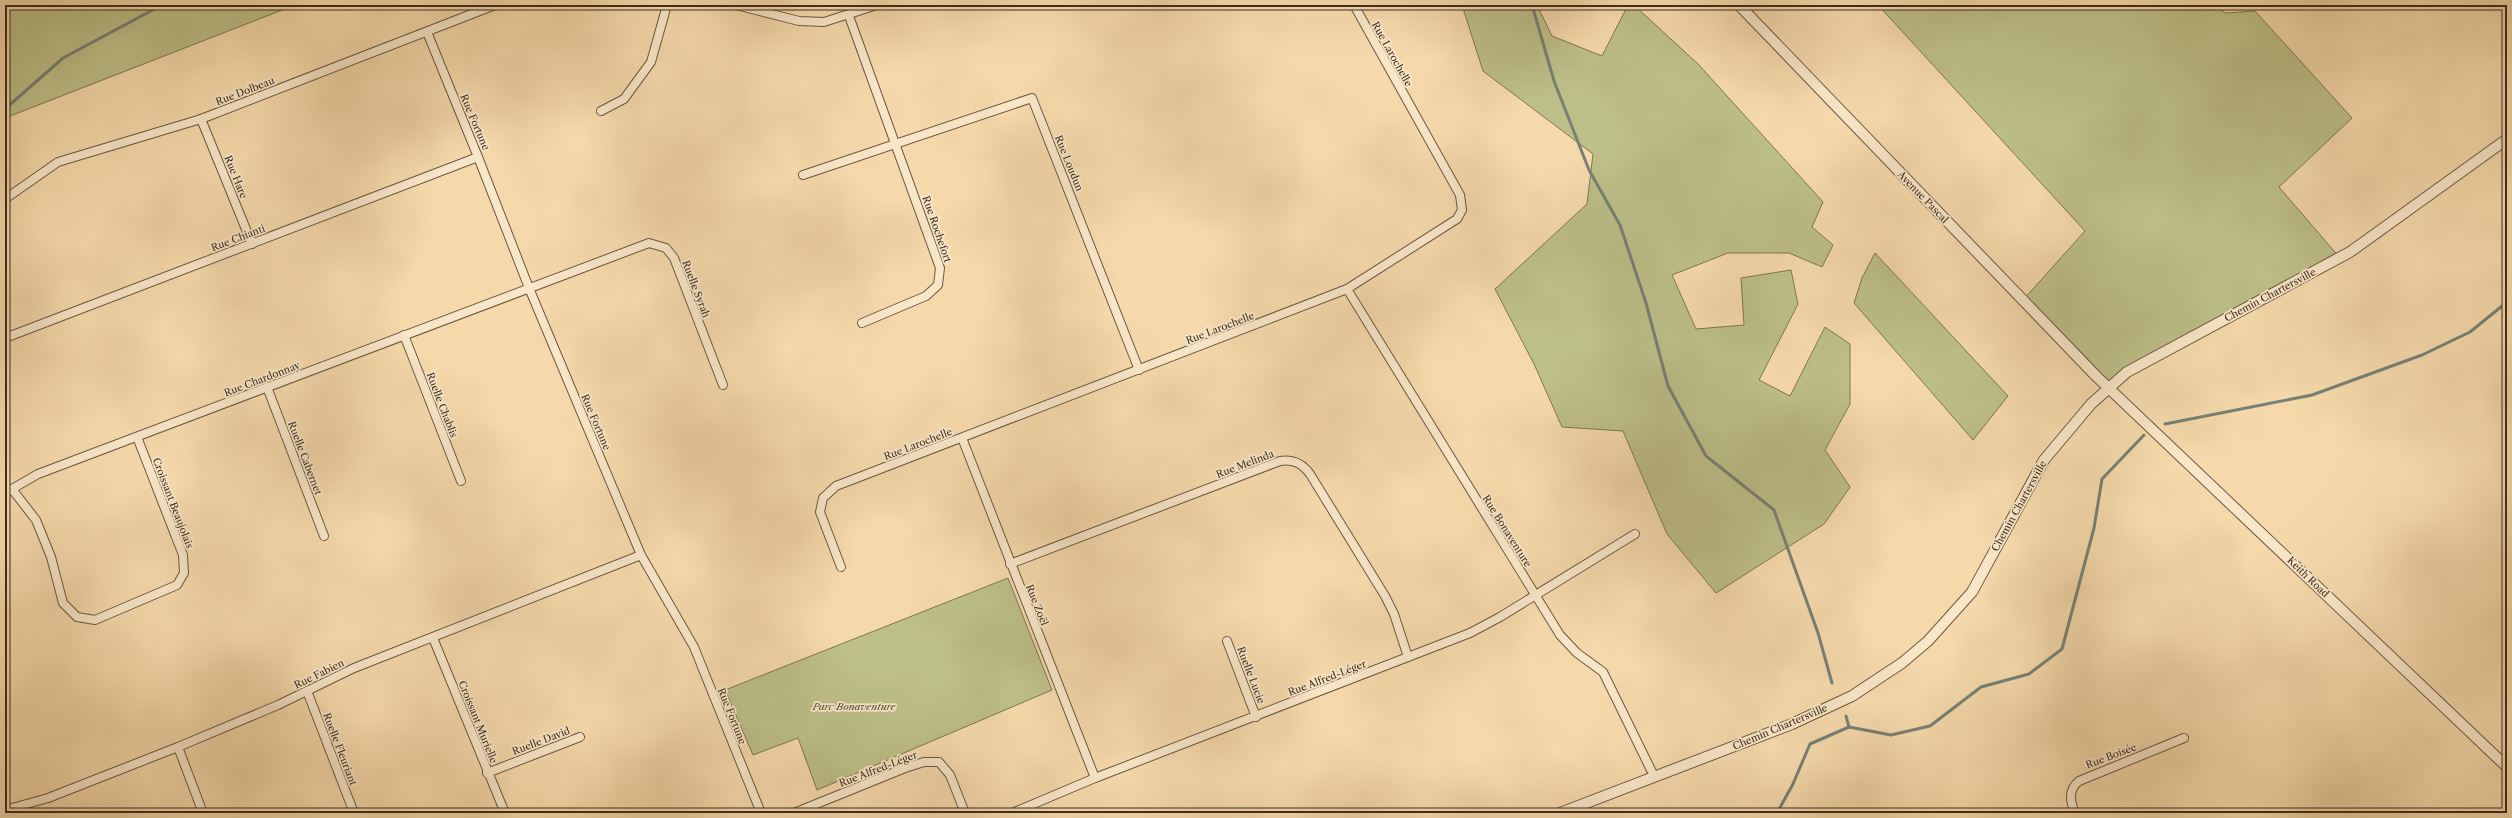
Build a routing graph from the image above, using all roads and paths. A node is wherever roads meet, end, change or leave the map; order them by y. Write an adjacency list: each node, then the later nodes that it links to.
1 (496, 5): 8 (street, Rue Dolbeau)
2 (667, 5): 9 (street)
3 (736, 5): 7 (street)
4 (877, 5): 7 (street)
5 (1354, 5): 18 (street, Rue Larochelle)
6 (1738, 5): 24 (street, Avenue Pascal)
7 (849, 16): 12 (street, Rue Rochefort)
8 (427, 32): 10 (street, Rue Dolbeau); 13 (street, Rue Fortune)
9 (601, 111)
10 (201, 119): 15 (street, Rue Dolbeau); 16 (street, Rue Hare)
11 (2507, 139): 24 (street, Chemin Chartersville)
12 (896, 144): 14 (street); 19 (street, Rue Rochefort); 22 (street, Rue Loudun)
13 (478, 157): 16 (street, Rue Chianti); 17 (street, Rue Fortune)
14 (803, 175)
15 (5, 199)
16 (252, 244): 21 (street, Rue Chianti)
17 (529, 288): 20 (street, Rue Chardonnay); 23 (street, Ruelle Syrah); 32 (street, Rue Fortune)
18 (1347, 289): 22 (street, Rue Larochelle); 35 (street, Rue Bonaventure)
19 (862, 323)
20 (404, 335): 25 (street, Rue Chardonnay); 28 (street, Ruelle Chablis)
21 (5, 338)
22 (1139, 370): 27 (street, Rue Larochelle)
23 (723, 385)
24 (2108, 387): 44 (street, Keith Road); 46 (street, Chemin Chartersville)
25 (267, 388): 26 (street, Rue Chardonnay); 31 (street, Ruelle Cabernet)
26 (137, 437): 29 (street, Rue Chardonnay); 29 (street, Croissant Beaujolais)
27 (962, 438): 33 (street, Rue Zoël); 34 (street, Rue Larochelle)
28 (461, 481)
29 (9, 491)
30 (1635, 534): 35 (street, Rue Alfred-Léger)
31 (324, 536)
32 (641, 555): 36 (street, Rue Fabien); 52 (street, Rue Fortune)
33 (1010, 564): 38 (street, Rue Melinda); 47 (street, Rue Zoël)
34 (841, 567)
35 (1535, 595): 38 (street, Rue Alfred-Léger); 46 (street, Rue Bonaventure)
36 (433, 638): 39 (street, Rue Fabien); 45 (street, Croissant Murielle)
37 (1227, 641): 40 (street, Ruelle Lucie)
38 (1408, 658): 40 (street, Rue Alfred-Léger)
39 (307, 692): 43 (street, Rue Fabien); 50 (street, Ruelle Fleuriant)
40 (1256, 717): 47 (street, Rue Alfred-Léger)
41 (580, 737): 45 (street, Ruelle David)
42 (2184, 738): 57 (street, Rue Boisée)
43 (178, 747): 48 (street, Rue Fabien); 49 (street)
44 (2507, 767)
45 (487, 773): 51 (street, Croissant Murielle)
46 (1654, 776): 56 (street, Chemin Chartersville)
47 (1095, 778): 55 (street, Rue Alfred-Léger)
48 (5, 810)
49 (203, 813)
50 (354, 813)
51 (505, 813)
52 (761, 813)
53 (794, 813): 54 (street, Rue Alfred-Léger)
54 (965, 813)
55 (1012, 813)
56 (1560, 813)
57 (2075, 813)

